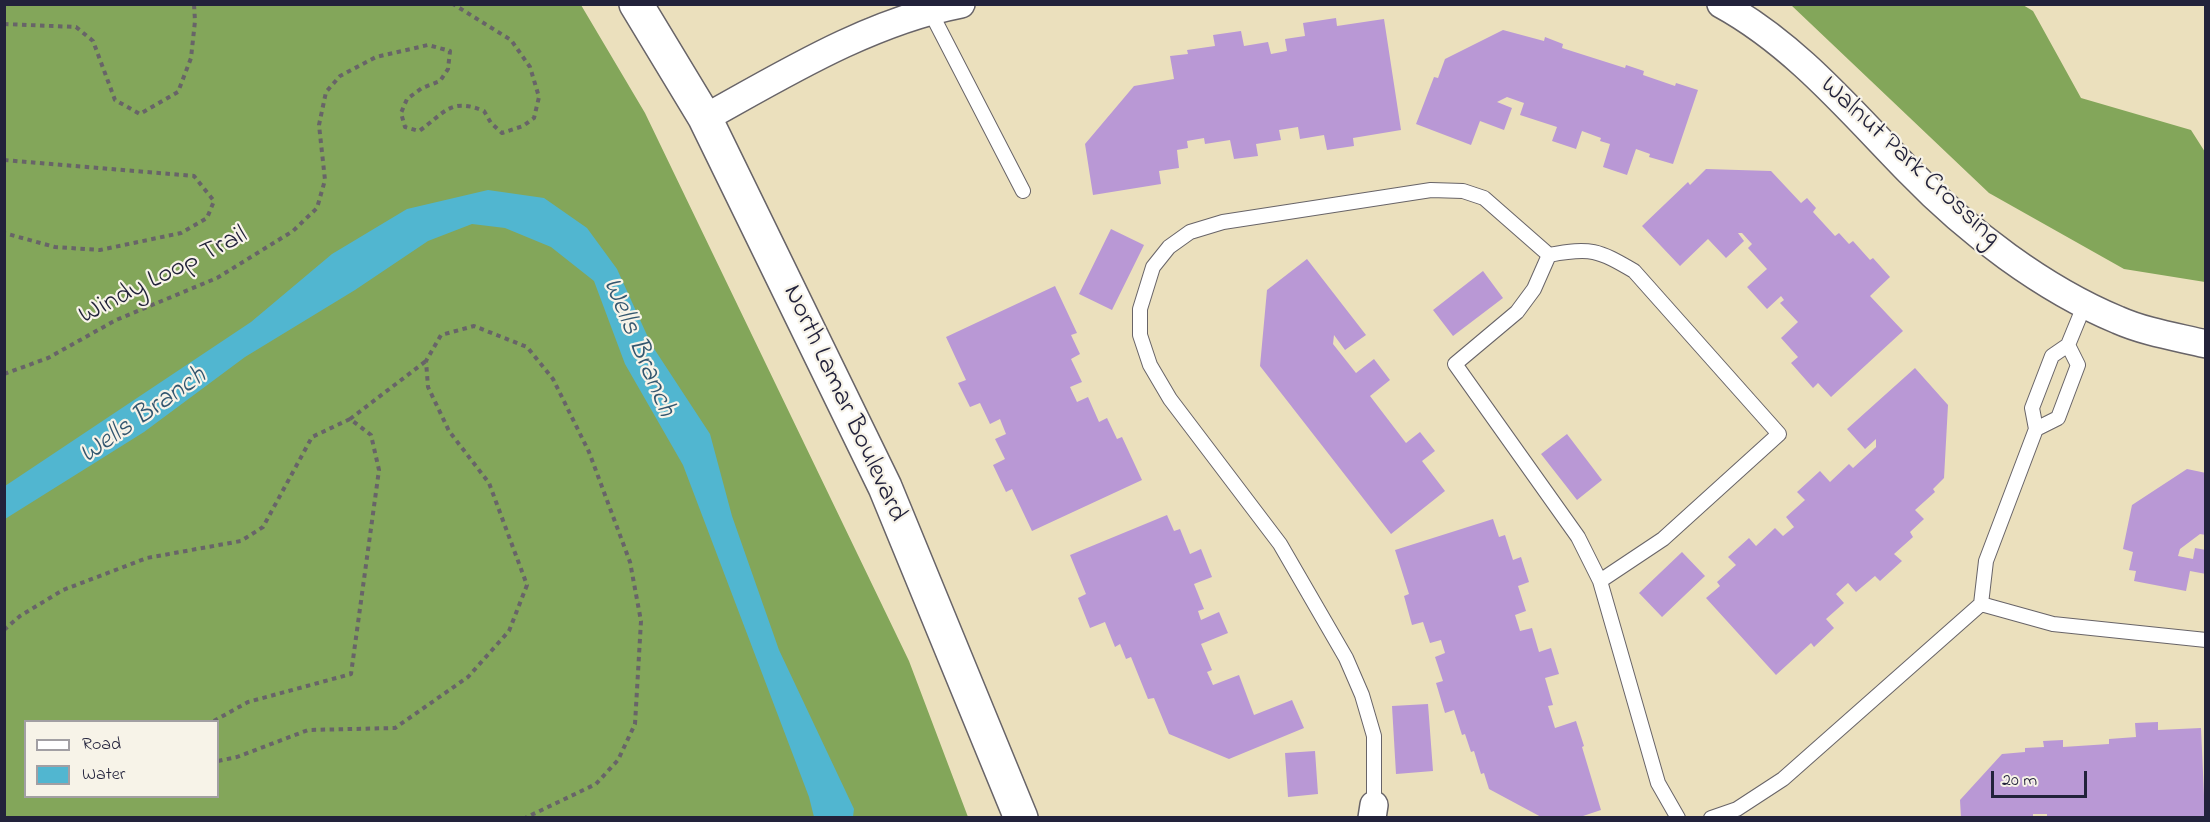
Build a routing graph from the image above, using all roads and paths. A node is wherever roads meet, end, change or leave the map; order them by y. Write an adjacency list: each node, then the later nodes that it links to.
1 (194, 4): 7 (path)
2 (453, 4): 17 (path, Windy Loop Trail)
3 (636, 4): 8 (main road, North Lamar Boulevard)
4 (962, 4): 6 (street)
5 (1721, 4): 13 (street, Walnut Park Crossing)
6 (930, 10): 8 (street); 10 (lane)
7 (4, 24)
8 (705, 118): 28 (main road, North Lamar Boulevard)
9 (4, 160): 11 (path, Windy Loop Trail)
10 (1023, 191)
11 (4, 233)
12 (1549, 255): 20 (lane); 20 (lane); 26 (lane)
13 (2084, 306): 14 (street, Walnut Park Crossing); 15 (lane)
14 (2205, 344)
15 (2068, 345): 19 (lane); 19 (lane)
16 (426, 361): 18 (path); 25 (path); 27 (path)
17 (4, 374)
18 (350, 419): 22 (path); 24 (path)
19 (2036, 429): 21 (lane)
20 (1600, 581): 29 (lane)
21 (1981, 604): 23 (lane); 30 (lane)
22 (4, 630)
23 (2205, 640)
24 (216, 720)
25 (219, 761)
26 (1373, 811)
27 (525, 818)
28 (1021, 818)
29 (1678, 818)
30 (1711, 818)

